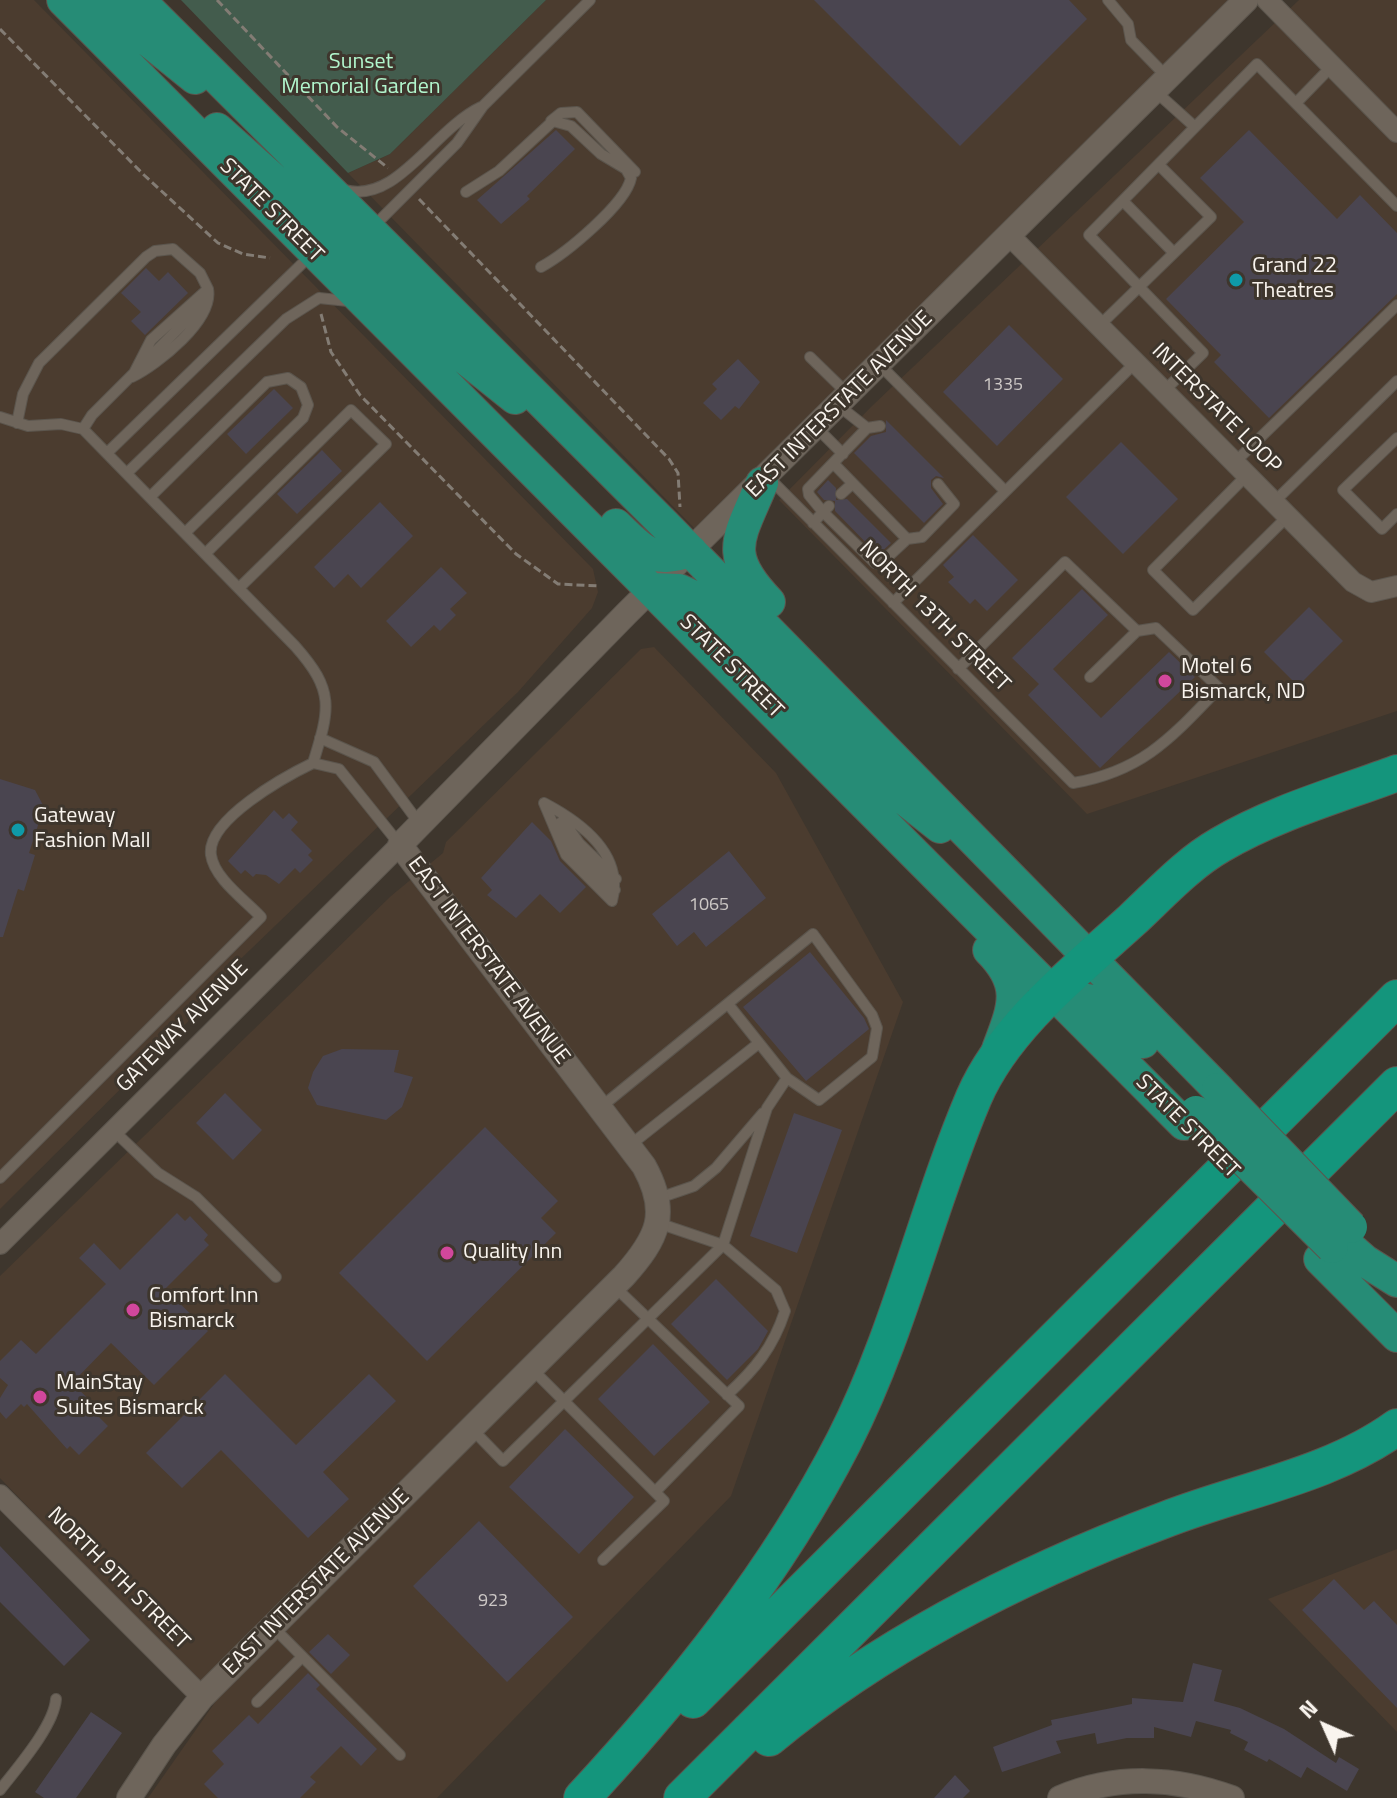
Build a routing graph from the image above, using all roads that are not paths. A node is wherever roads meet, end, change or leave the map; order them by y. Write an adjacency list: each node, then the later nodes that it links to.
1 (63, 0): 9 (highway, STATE STREET)
2 (98, 0): 17 (highway)
3 (139, 0): 13 (highway, STATE STREET)
4 (165, 0): 13 (highway)
5 (590, 0): 14 (lane)
6 (1108, 0): 11 (lane)
7 (1246, 0): 11 (street, EAST INTERSTATE AVENUE)
8 (1267, 0): 10 (street)
9 (95, 32): 23 (highway); 25 (highway, STATE STREET)
10 (1332, 66): 12 (lane); 16 (street)
11 (1162, 85): 15 (lane); 24 (street, EAST INTERSTATE AVENUE)
12 (1296, 103): 15 (lane); 22 (lane)
13 (246, 106): 17 (highway, STATE STREET)
14 (483, 106): 19 (lane); 23 (lane)
15 (1195, 127): 18 (lane)
16 (1397, 132)
17 (278, 139): 19 (highway, STATE STREET)
18 (1159, 165): 21 (lane); 26 (lane)
19 (314, 174): 23 (highway, STATE STREET)
20 (466, 192): 27 (lane)
21 (1123, 201): 26 (lane); 28 (lane)
22 (1397, 206)
23 (364, 233): 25 (lane); 44 (highway, STATE STREET)
24 (1010, 236): 31 (street, INTERSTATE LOOP); 34 (street, EAST INTERSTATE AVENUE)
25 (319, 251): 30 (highway, STATE STREET); 44 (highway); 46 (lane)
26 (1174, 253): 28 (lane)
27 (541, 267)
28 (1138, 287): 31 (lane); 36 (lane)
29 (1397, 305): 49 (lane)
30 (368, 308): 50 (lane); 69 (highway); 73 (highway, STATE STREET)
31 (1100, 325): 33 (street, INTERSTATE LOOP)
32 (810, 357): 37 (lane)
33 (1136, 362): 36 (street, INTERSTATE LOOP); 54 (lane)
34 (880, 365): 37 (street, EAST INTERSTATE AVENUE); 54 (lane)
35 (1395, 388): 61 (lane)
36 (1165, 390): 49 (street, INTERSTATE LOOP)
37 (844, 400): 41 (street, EAST INTERSTATE AVENUE); 42 (lane)
38 (0, 417): 39 (lane)
39 (17, 423): 43 (lane); 43 (lane)
40 (880, 426): 42 (lane)
41 (817, 428): 47 (lane); 51 (street, EAST INTERSTATE AVENUE)
42 (867, 428): 47 (lane)
43 (83, 429): 46 (lane)
44 (579, 438): 69 (highway, STATE STREET)
45 (1397, 438): 62 (lane)
46 (107, 453): 50 (lane)
47 (843, 454): 48 (lane)
48 (834, 464): 52 (lane); 60 (lane)
49 (1241, 468): 61 (street, INTERSTATE LOOP); 61 (lane)
50 (127, 473): 57 (lane)
51 (764, 480): 64 (lane, NORTH 13TH STREET); 69 (street, EAST INTERSTATE AVENUE); 85 (highway)
52 (852, 484): 55 (lane); 56 (lane)
53 (938, 484): 68 (lane)
54 (1005, 491): 74 (lane)
55 (841, 494)
56 (864, 496): 58 (lane); 59 (lane)
57 (150, 497): 66 (lane); 66 (lane)
58 (854, 506)
59 (876, 507): 63 (lane); 65 (lane)
60 (826, 509): 64 (lane); 68 (lane)
61 (1281, 509): 71 (street, INTERSTATE LOOP)
62 (1397, 514)
63 (866, 518)
64 (813, 523): 74 (lane, NORTH 13TH STREET)
65 (891, 524): 67 (lane); 68 (lane)
66 (185, 533): 70 (lane)
67 (881, 533)
68 (907, 539)
69 (691, 551): 73 (street, EAST INTERSTATE AVENUE); 85 (highway, STATE STREET)
70 (205, 554): 72 (lane); 72 (lane)
71 (1397, 586)
72 (239, 588): 79 (lane)
73 (652, 589): 76 (highway, STATE STREET); 83 (street, EAST INTERSTATE AVENUE); 85 (highway)
74 (893, 603): 77 (lane, NORTH 13TH STREET)
75 (1137, 631): 77 (lane); 77 (lane, NORTH 13TH STREET); 78 (lane)
76 (709, 646): 87 (highway, STATE STREET); 91 (highway)
77 (958, 669)
78 (1090, 677)
79 (320, 738): 80 (lane); 83 (lane)
80 (313, 763): 84 (lane); 99 (lane)
81 (1397, 773): 86 (highway)
82 (544, 803): 82 (lane)
83 (420, 824): 84 (street, EAST INTERSTATE AVENUE)
84 (400, 845): 95 (street, EAST INTERSTATE AVENUE); 97 (street, GATEWAY AVENUE)
85 (1003, 868): 86 (highway, STATE STREET)
86 (1091, 958): 87 (highway); 94 (highway, STATE STREET)
87 (1054, 994): 91 (highway); 94 (highway, STATE STREET); 94 (highway)
88 (1397, 998): 129 (highway)
89 (728, 1004): 90 (lane); 92 (lane); 95 (lane)
90 (759, 1043): 92 (lane); 98 (lane)
91 (994, 1061): 128 (highway)
92 (787, 1078): 96 (lane)
93 (1397, 1085): 130 (highway)
94 (1200, 1107): 102 (highway, STATE STREET, bridge); 102 (highway, STATE STREET)
95 (599, 1108): 98 (street, EAST INTERSTATE AVENUE)
96 (767, 1108): 100 (lane); 104 (lane)
97 (114, 1131): 103 (street, GATEWAY AVENUE); 106 (lane)
98 (629, 1146): 100 (street, EAST INTERSTATE AVENUE)
99 (0, 1178)
100 (659, 1198): 101 (street, EAST INTERSTATE AVENUE)
101 (658, 1223): 104 (lane); 108 (street, EAST INTERSTATE AVENUE)
102 (1336, 1243): 105 (highway, STATE STREET); 107 (highway); 109 (highway); 111 (highway, STATE STREET)
103 (0, 1244)
104 (723, 1245): 110 (lane); 113 (lane)
105 (1397, 1270)
106 (276, 1277)
107 (1397, 1281)
108 (614, 1286): 110 (lane); 112 (street, EAST INTERSTATE AVENUE)
109 (1397, 1314)
110 (647, 1317): 113 (lane); 114 (lane)
111 (1397, 1336)
112 (532, 1369): 114 (lane); 116 (street, EAST INTERSTATE AVENUE)
113 (727, 1395): 117 (lane)
114 (562, 1399): 116 (lane); 117 (lane)
115 (1397, 1427): 131 (highway)
116 (471, 1429): 120 (street, EAST INTERSTATE AVENUE)
117 (655, 1492): 119 (lane)
118 (0, 1495): 122 (street, NORTH 9TH STREET)
119 (603, 1560)
120 (273, 1627): 121 (lane); 122 (street, EAST INTERSTATE AVENUE)
121 (302, 1657): 124 (lane); 125 (lane)
122 (202, 1697): 127 (street, EAST INTERSTATE AVENUE)
123 (56, 1699): 126 (lane)
124 (257, 1702)
125 (400, 1755)
126 (0, 1790)
127 (129, 1798)
128 (582, 1798)
129 (594, 1798)
130 (682, 1798)
131 (703, 1798)
132 (1060, 1798): 133 (street)
133 (1232, 1798)

